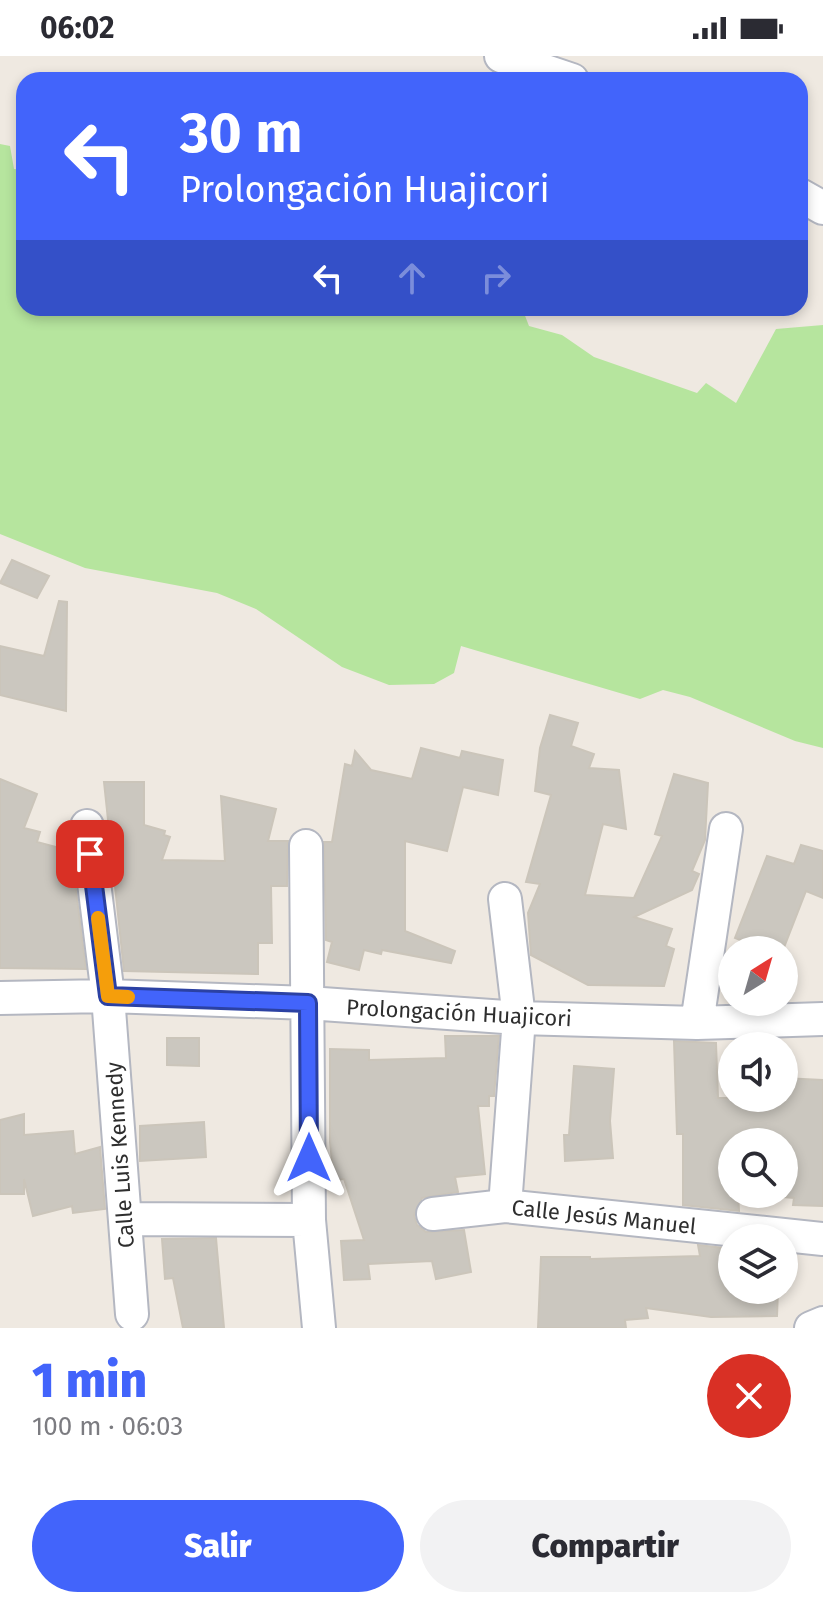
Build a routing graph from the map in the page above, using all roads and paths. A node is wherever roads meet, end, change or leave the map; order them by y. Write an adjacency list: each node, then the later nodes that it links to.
1 (501, 56): 2 (street)
2 (548, 72)
3 (87, 826): 7 (street, Calle Luis Kennedy)
4 (726, 829): 12 (street)
5 (306, 846): 9 (street)
6 (505, 899): 10 (street)
7 (108, 996): 8 (street, Prolongación Huajicori); 9 (street, Prolongación Huajicori); 15 (street, Calle Luis Kennedy)
8 (0, 998)
9 (308, 1003): 10 (street, Prolongación Huajicori); 16 (street)
10 (519, 1018): 12 (street, Prolongación Huajicori); 13 (street)
11 (823, 1019): 12 (street, Prolongación Huajicori)
12 (697, 1023)
13 (505, 1206): 14 (street, Calle Jesús Manuel); 17 (street, Calle Jesús Manuel)
14 (433, 1214)
15 (125, 1219): 16 (street); 18 (street, Calle Luis Kennedy)
16 (309, 1220): 20 (street)
17 (823, 1239)
18 (132, 1314)
19 (823, 1323): 21 (street)
20 (319, 1328)
21 (811, 1328)

